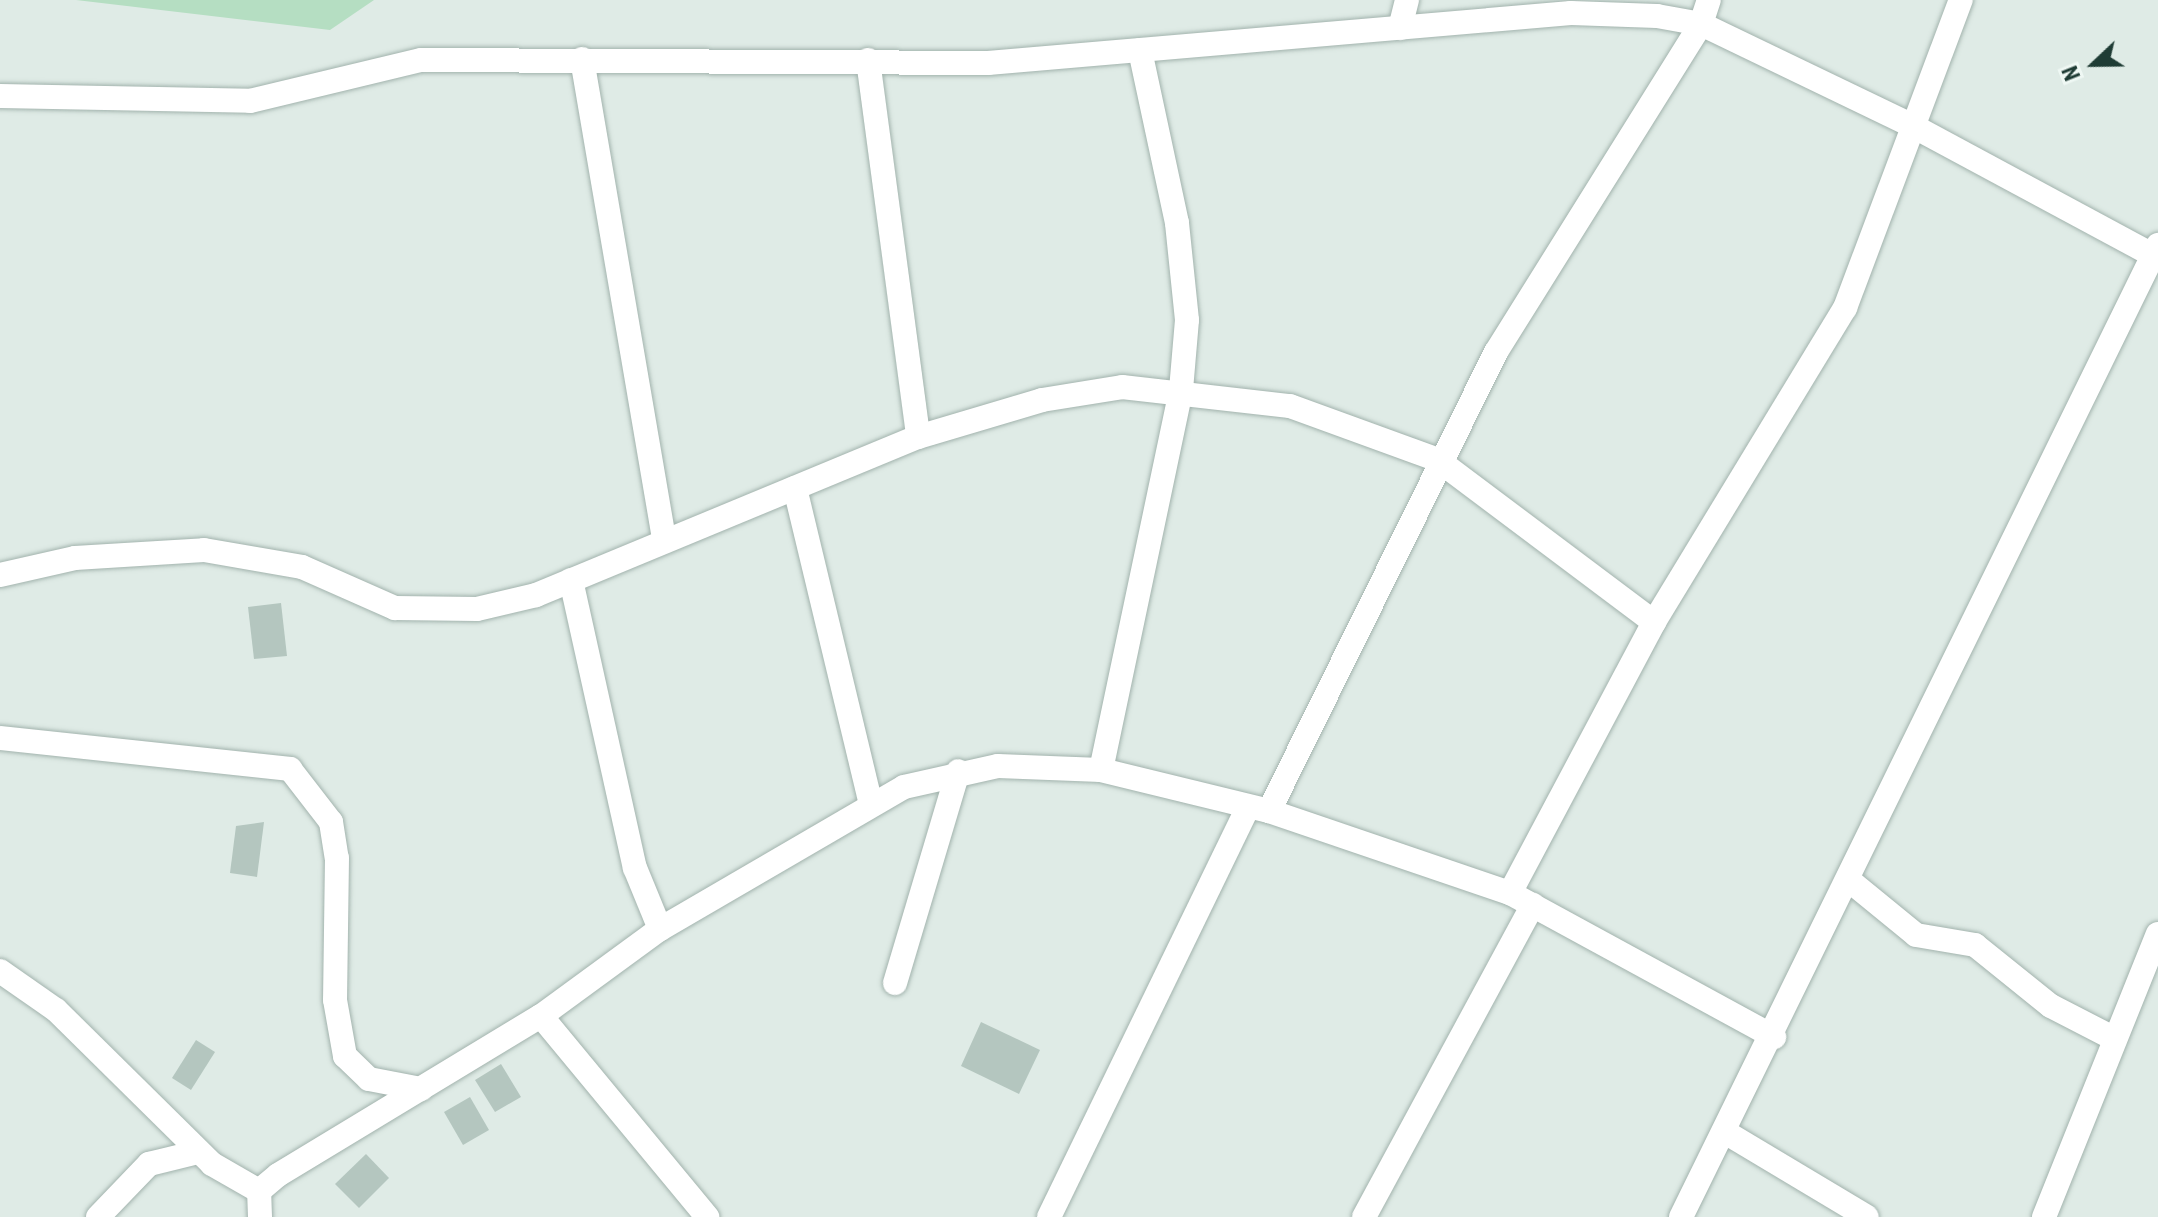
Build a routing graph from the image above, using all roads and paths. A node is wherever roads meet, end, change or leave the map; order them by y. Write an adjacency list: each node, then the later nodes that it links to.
1 (1407, 0): 5 (street)
2 (1709, 0): 4 (street)
3 (1961, 0): 10 (street)
4 (1701, 24): 5 (street); 10 (street); 14 (street)
5 (1400, 28): 6 (street)
6 (1140, 50): 8 (street); 12 (street)
7 (582, 59): 8 (street); 9 (street); 16 (street)
8 (868, 60): 13 (street)
9 (0, 96)
10 (1913, 126): 11 (street); 19 (street)
11 (2156, 253): 25 (street)
12 (1181, 390): 13 (street); 14 (street); 21 (street)
13 (918, 437): 15 (street)
14 (1438, 460): 19 (street); 24 (street)
15 (795, 488): 16 (street); 23 (street)
16 (664, 540): 18 (street)
17 (0, 575): 18 (street)
18 (571, 580): 28 (street)
19 (1654, 622): 26 (street)
20 (0, 738): 35 (street)
21 (1101, 770): 22 (street); 24 (street)
22 (958, 771): 23 (street); 31 (street)
23 (871, 804): 28 (street)
24 (1259, 809): 26 (street); 42 (street)
25 (1850, 881): 33 (street); 34 (street)
26 (1510, 893): 27 (street)
27 (1533, 905): 33 (street); 43 (street)
28 (660, 929): 32 (street)
29 (2158, 934): 34 (street)
30 (0, 971): 37 (street)
31 (895, 983)
32 (541, 1016): 35 (street); 41 (street)
33 (1774, 1037): 36 (street)
34 (2115, 1039): 46 (street)
35 (421, 1089): 38 (street)
36 (1725, 1132): 44 (street); 45 (street)
37 (198, 1152): 38 (street); 39 (street)
38 (259, 1191): 40 (street)
39 (98, 1217)
40 (260, 1217)
41 (707, 1217)
42 (1049, 1217)
43 (1364, 1217)
44 (1681, 1217)
45 (1867, 1217)
46 (2044, 1217)

